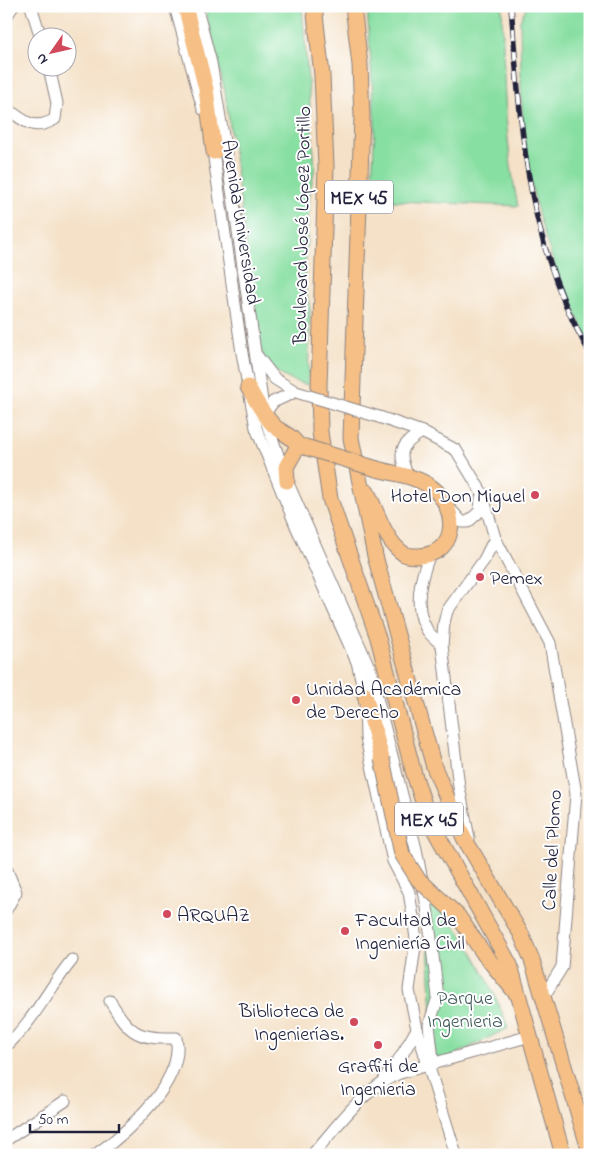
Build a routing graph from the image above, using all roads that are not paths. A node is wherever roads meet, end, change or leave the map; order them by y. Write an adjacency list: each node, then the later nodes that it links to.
1 (13, 6): 8 (street)
2 (30, 6): 9 (street)
3 (175, 6): 12 (street, Avenida Universidad)
4 (185, 6): 12 (main road)
5 (196, 6): 13 (street, Avenida Universidad)
6 (314, 6): 36 (main road, Boulevard José López Portillo / MEX 45)
7 (352, 6): 21 (main road, MEX 45)
8 (6, 17)
9 (38, 28)
10 (51, 78): 11 (street)
11 (6, 108)
12 (214, 152): 14 (street, Avenida Universidad)
13 (254, 350): 15 (street); 16 (street, Avenida Universidad)
14 (248, 386): 16 (main road)
15 (295, 392): 16 (street); 17 (street, Calle del Plomo, bridge)
16 (260, 422): 18 (street, Avenida Universidad); 19 (main road)
17 (422, 432): 20 (street); 23 (street, Calle del Plomo)
18 (267, 444): 22 (street); 28 (street)
19 (302, 446): 20 (main road, bridge); 22 (main road)
20 (408, 477): 24 (main road)
21 (358, 478): 26 (main road); 29 (main road, MEX 45)
22 (287, 481): 33 (street)
23 (482, 493): 24 (street); 25 (street, Calle del Plomo)
24 (450, 509): 26 (main road)
25 (495, 538): 27 (street); 35 (street, Calle del Plomo)
26 (429, 556): 27 (street)
27 (442, 645): 29 (street)
28 (365, 694): 32 (street); 36 (main road, bridge)
29 (472, 850): 35 (main road, MEX 45)
30 (6, 868): 31 (street)
31 (6, 910)
32 (416, 939): 33 (street); 38 (street)
33 (433, 948): 41 (street)
34 (72, 960): 40 (street)
35 (544, 996): 45 (main road, MEX 45)
36 (520, 998): 39 (main road, MEX 45)
37 (110, 1001): 46 (street)
38 (417, 1029): 41 (street); 42 (street)
39 (530, 1036): 41 (street); 50 (main road, MEX 45)
40 (6, 1046)
41 (431, 1065): 42 (street); 48 (street); 49 (street)
42 (383, 1080): 47 (street)
43 (65, 1102): 44 (street)
44 (6, 1140)
45 (590, 1152)
46 (95, 1155)
47 (312, 1155)
48 (456, 1155)
49 (461, 1155)
50 (563, 1155)

